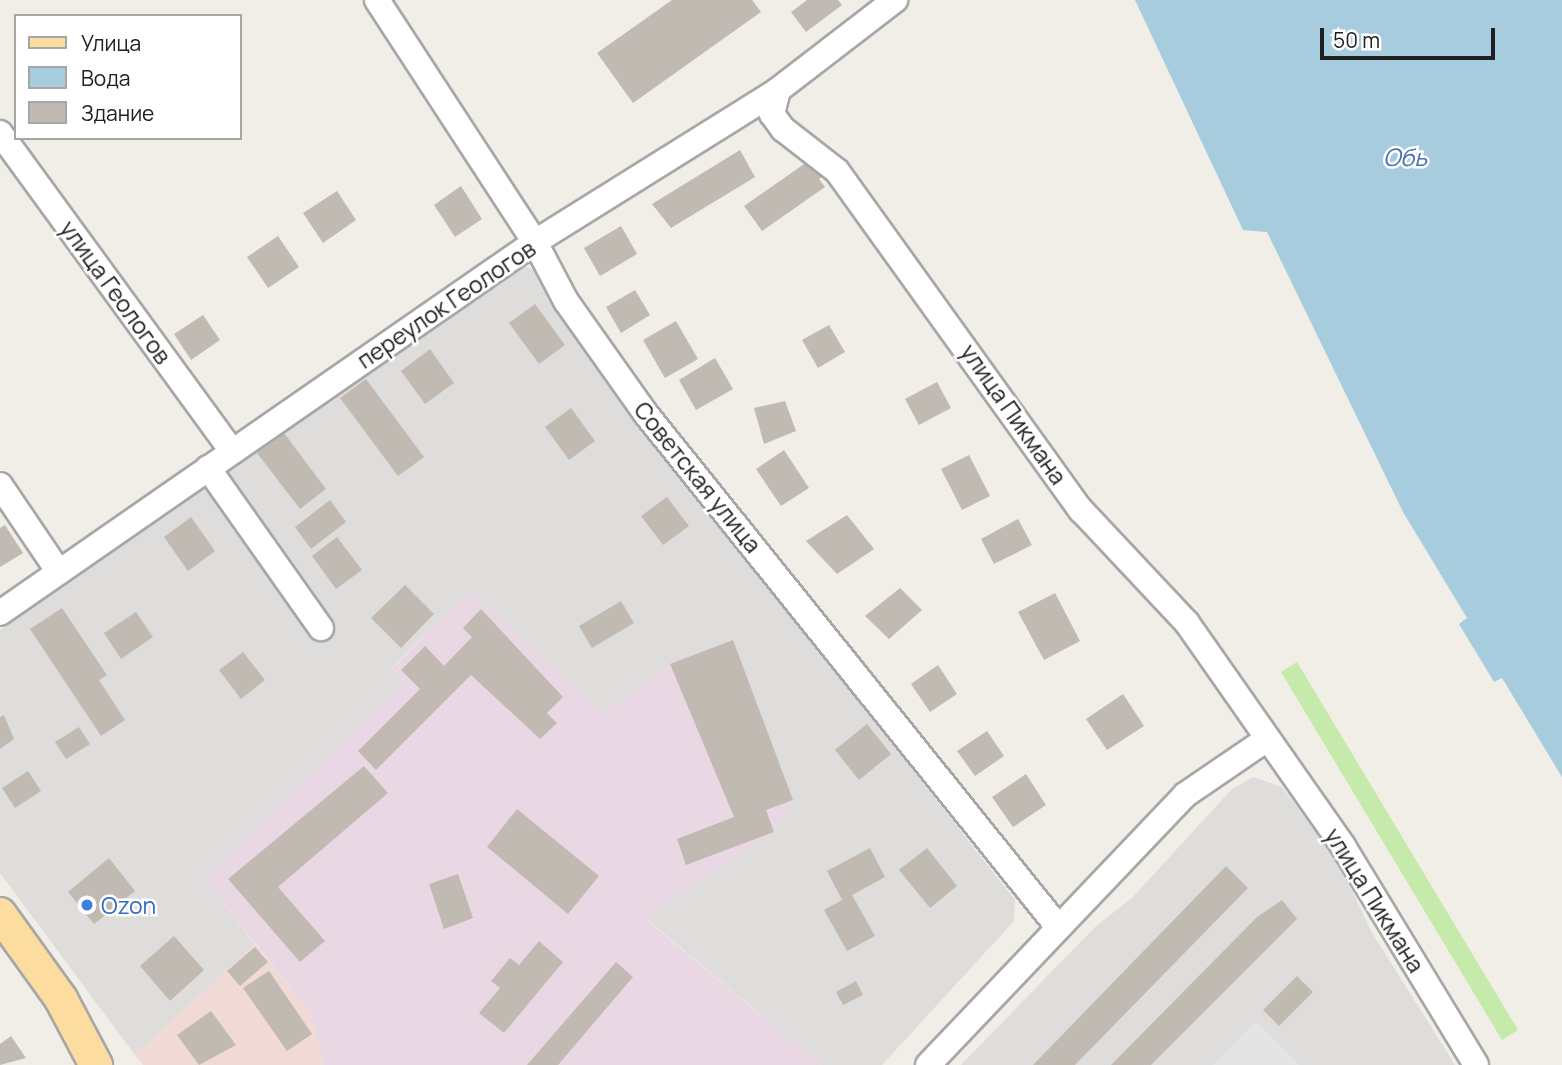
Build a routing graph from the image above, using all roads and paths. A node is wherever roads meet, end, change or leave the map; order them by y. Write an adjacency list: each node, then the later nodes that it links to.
1 (377, 0): 5 (street, Советская улица)
2 (895, 0): 3 (street, переулок Геологов)
3 (778, 90): 5 (street, переулок Геологов); 12 (street, улица Пикмана)
4 (0, 132): 6 (street, улица Геологов)
5 (535, 242): 6 (street, переулок Геологов); 14 (street, Советская улица)
6 (232, 451): 7 (street, переулок Геологов)
7 (208, 468): 9 (street, переулок Геологов); 11 (street)
8 (0, 485): 9 (street)
9 (59, 572): 10 (street, переулок Геологов)
10 (0, 613)
11 (321, 628)
12 (1267, 739): 14 (street); 19 (street, улица Пикмана)
13 (0, 914): 15 (main road)
14 (1058, 927): 18 (street)
15 (61, 999): 16 (main road); 17 (main road)
16 (96, 1065)
17 (109, 1065)
18 (928, 1065)
19 (1476, 1065)

